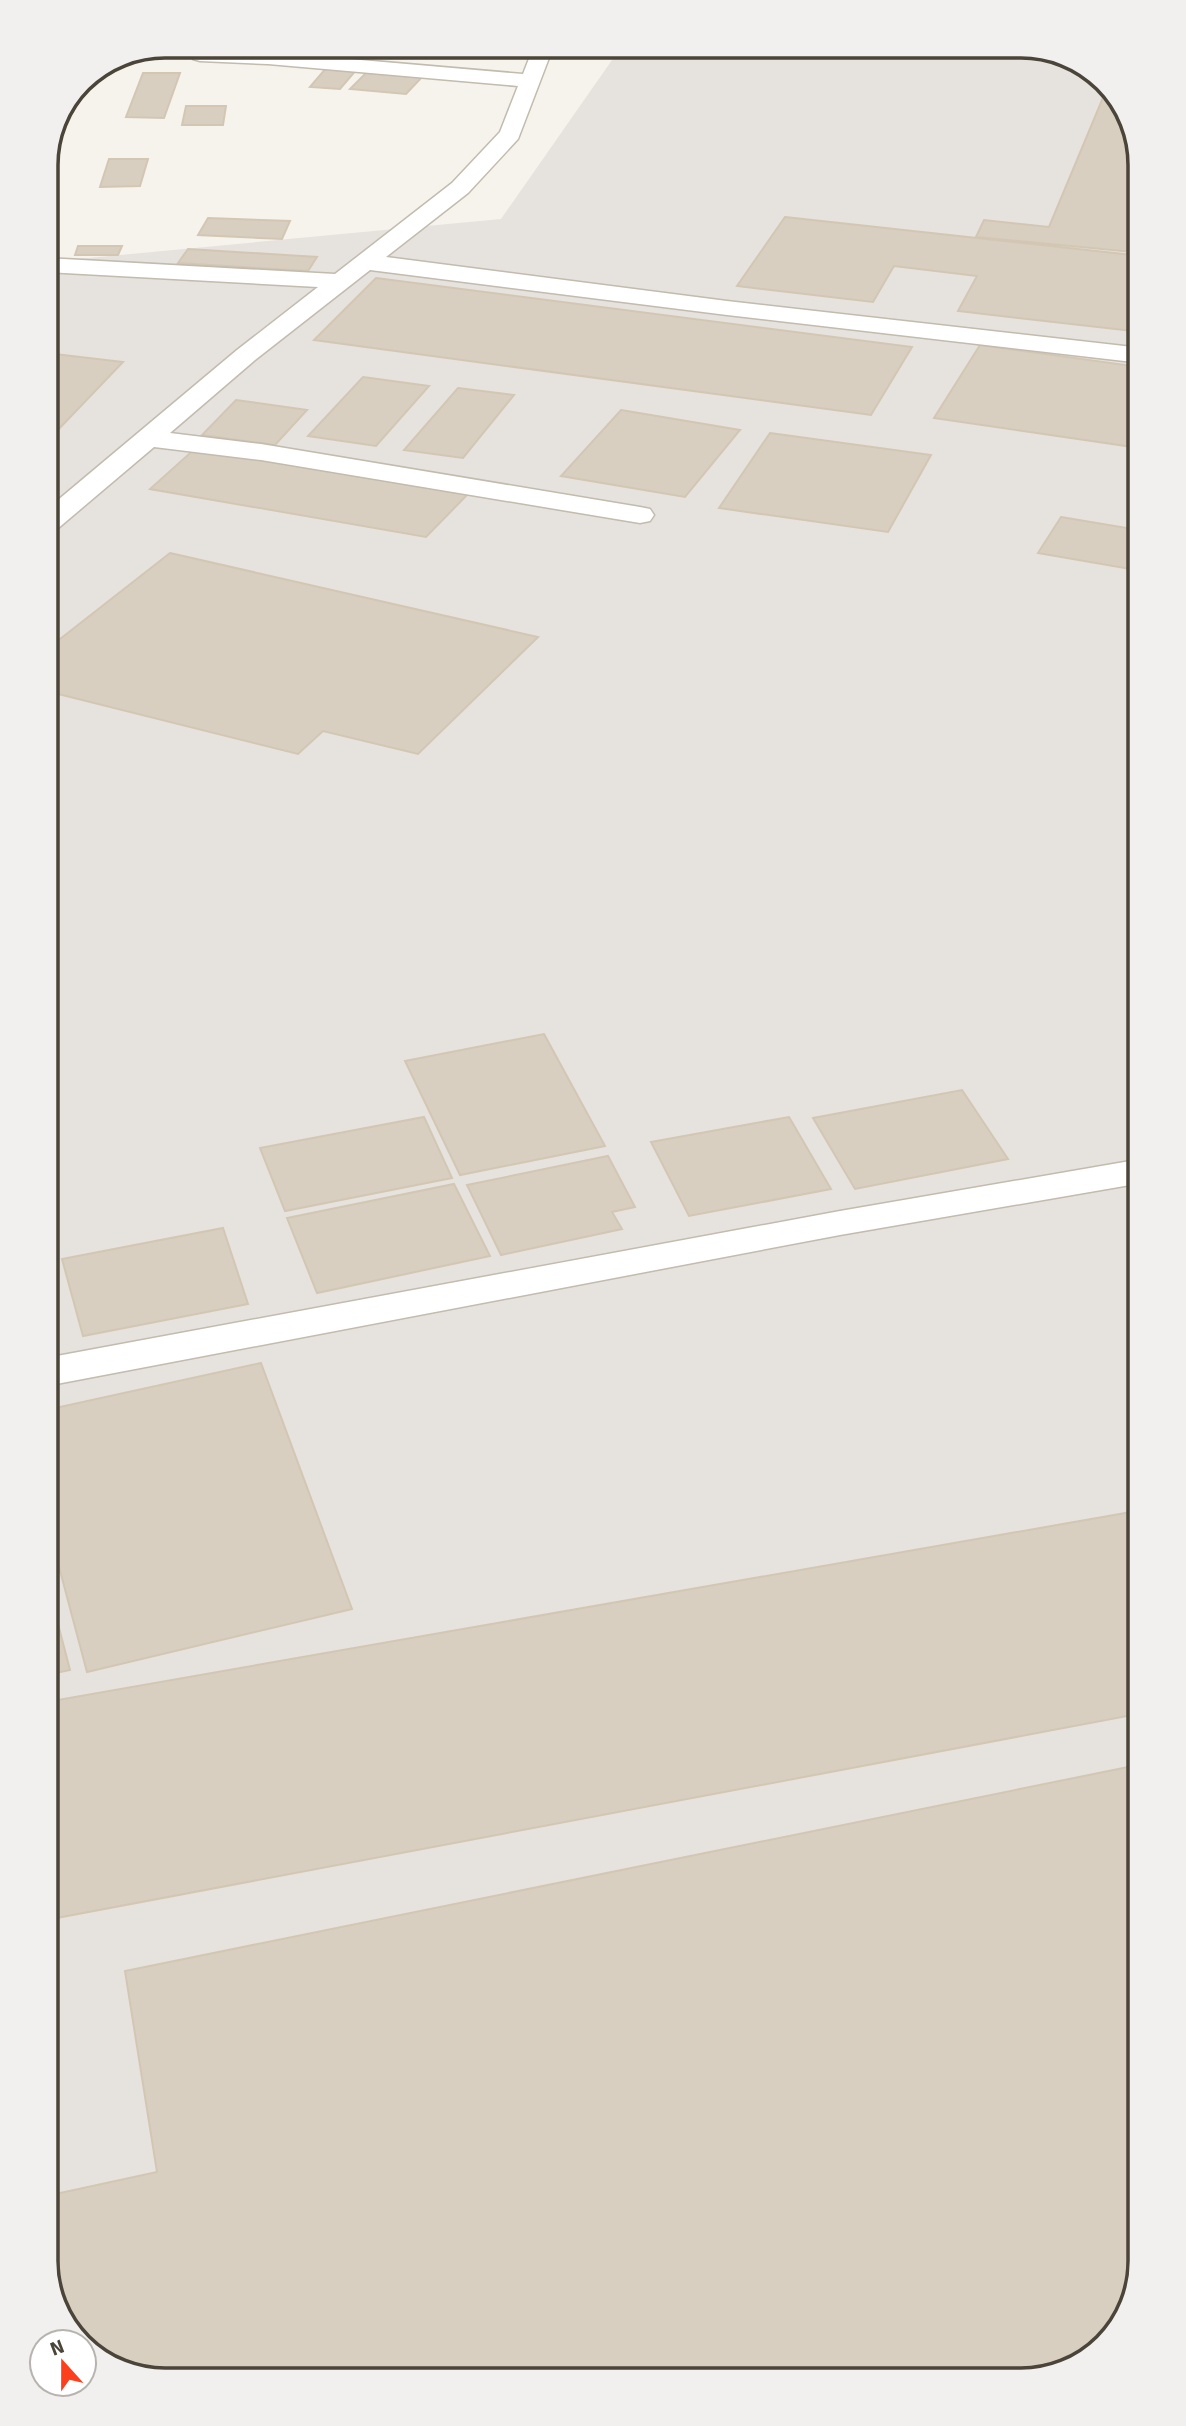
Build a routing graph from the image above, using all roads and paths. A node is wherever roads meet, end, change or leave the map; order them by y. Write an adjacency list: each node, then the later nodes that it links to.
1 (268, 58): 3 (street)
2 (539, 58): 3 (street)
3 (531, 81): 4 (street)
4 (366, 262): 6 (street); 7 (street)
5 (58, 266): 6 (street)
6 (341, 281): 8 (street)
7 (1128, 354)
8 (148, 438): 9 (street); 10 (street)
9 (58, 514)
10 (640, 515)
11 (1128, 1172): 12 (street)
12 (58, 1370)

